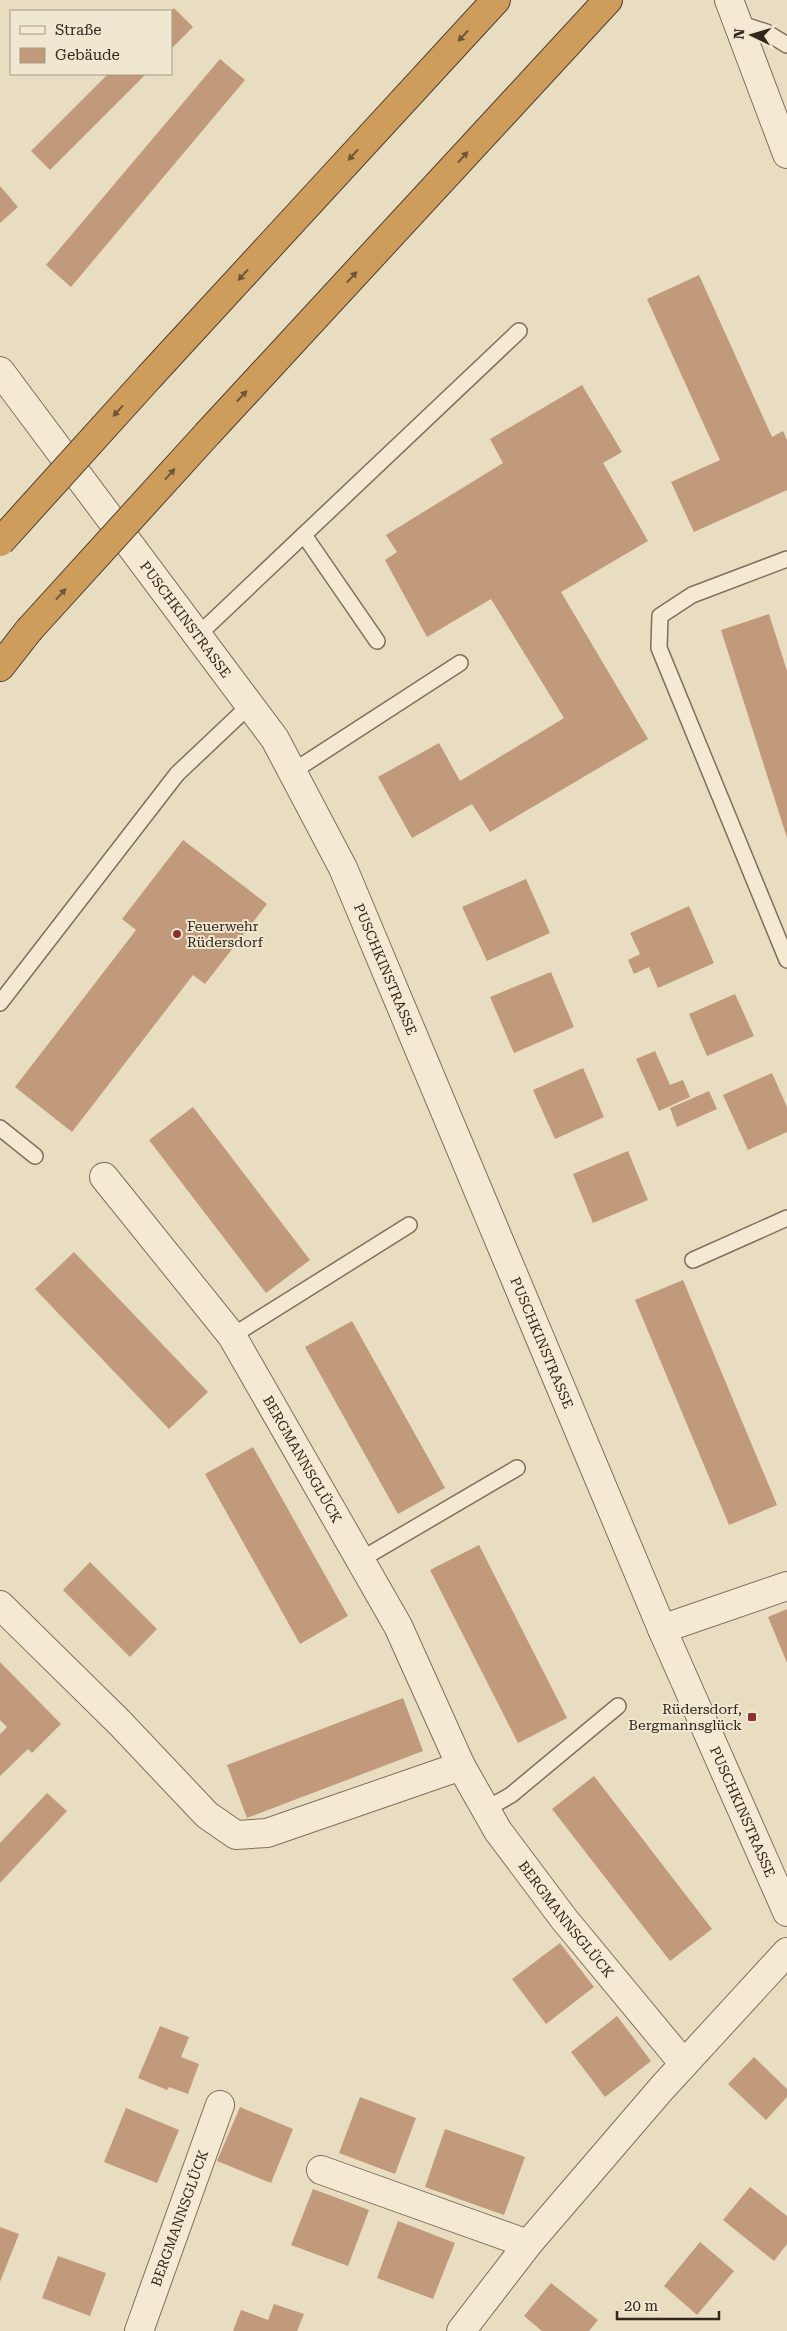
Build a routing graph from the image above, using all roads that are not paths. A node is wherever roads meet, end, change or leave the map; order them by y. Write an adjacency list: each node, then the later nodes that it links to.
1 (496, 0): 9 (highway, one-way to 9, bridge)
2 (608, 0): 14 (highway, one-way to 2, bridge)
3 (734, 11): 4 (lane); 5 (street)
4 (787, 45)
5 (787, 154)
6 (520, 331): 8 (lane)
7 (0, 371): 11 (street, PUSCHKINSTRASSE)
8 (304, 535): 11 (lane); 12 (lane)
9 (0, 542)
10 (787, 559): 17 (lane)
11 (198, 635): 15 (street, PUSCHKINSTRASSE)
12 (377, 641)
13 (460, 663): 16 (lane)
14 (0, 667)
15 (250, 705): 16 (street, PUSCHKINSTRASSE); 18 (lane)
16 (292, 772): 30 (street, PUSCHKINSTRASSE)
17 (787, 960)
18 (0, 1003)
19 (0, 1128): 20 (lane)
20 (35, 1156)
21 (104, 1177): 25 (street, BERGMANNSGLÜCK)
22 (787, 1218): 24 (lane)
23 (409, 1225): 25 (lane)
24 (693, 1260)
25 (232, 1336): 27 (street, BERGMANNSGLÜCK)
26 (517, 1468): 27 (lane)
27 (360, 1560): 32 (street, BERGMANNSGLÜCK)
28 (787, 1586): 30 (street)
29 (0, 1605): 32 (street)
30 (662, 1629): 34 (street, PUSCHKINSTRASSE)
31 (618, 1706): 33 (lane)
32 (461, 1766): 33 (street, BERGMANNSGLÜCK)
33 (486, 1809): 36 (street, BERGMANNSGLÜCK)
34 (787, 1912)
35 (787, 1952): 36 (street)
36 (684, 2064): 39 (street)
37 (220, 2105): 40 (street, BERGMANNSGLÜCK)
38 (321, 2170): 39 (street)
39 (528, 2244): 41 (street)
40 (139, 2331)
41 (461, 2331)

